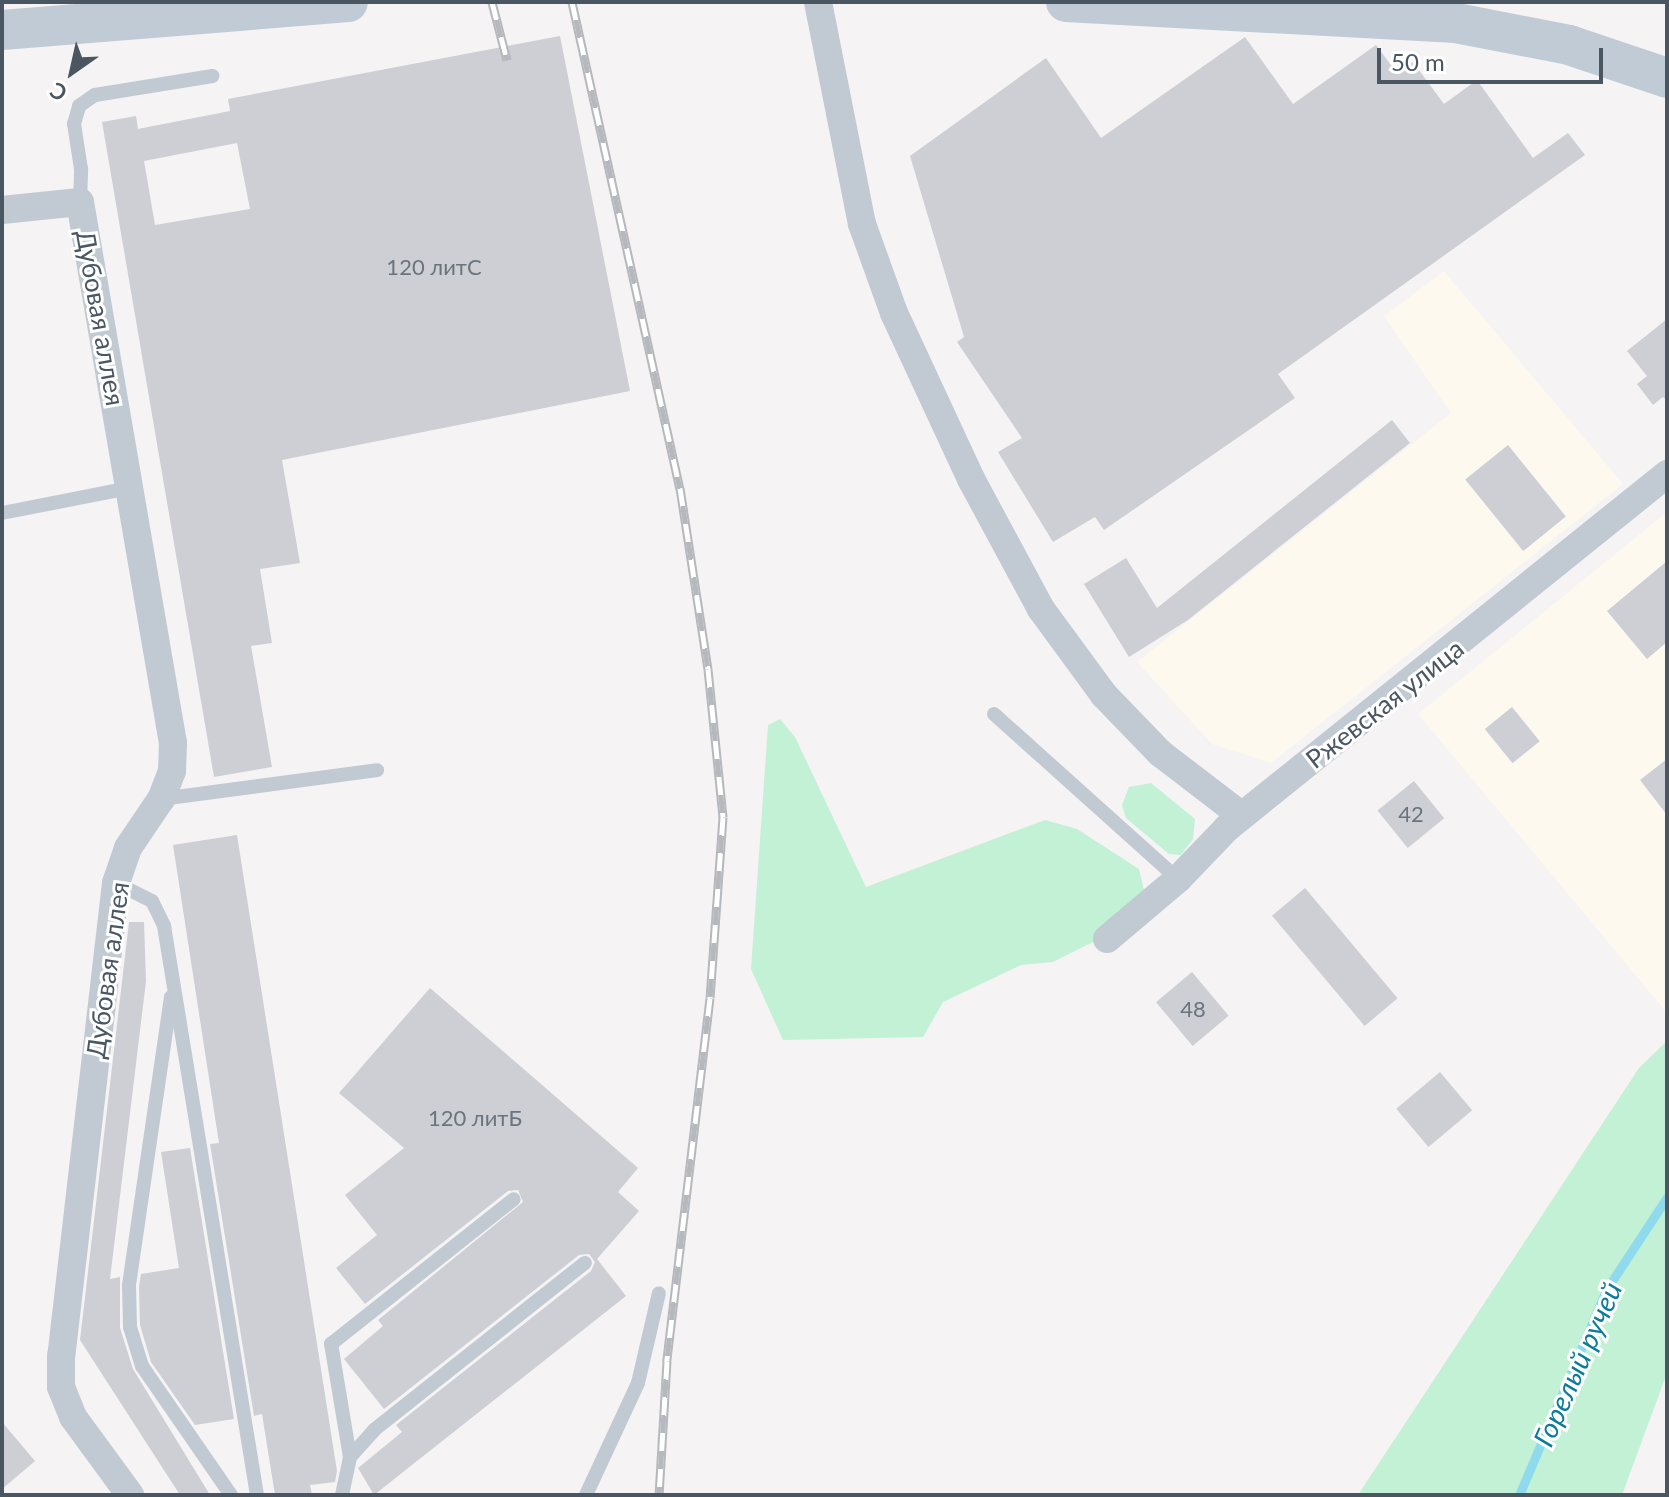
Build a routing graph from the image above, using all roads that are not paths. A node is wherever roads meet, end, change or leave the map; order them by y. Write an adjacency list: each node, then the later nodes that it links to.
1 (348, 2): 4 (main road)
2 (818, 2): 15 (street)
3 (1066, 2): 6 (main road)
4 (2, 30)
5 (212, 76): 7 (lane)
6 (1667, 78)
7 (80, 202): 8 (street); 10 (street, Дубовая аллея)
8 (2, 210)
9 (1667, 474): 15 (street, Ржевская улица)
10 (129, 488): 11 (lane); 14 (street, Дубовая аллея)
11 (2, 513)
12 (994, 714): 16 (lane)
13 (377, 770): 14 (lane)
14 (161, 799): 17 (street, Дубовая аллея)
15 (1242, 816): 16 (street, Ржевская улица)
16 (1178, 879): 18 (street, Ржевская улица)
17 (116, 883): 19 (lane); 24 (street, Дубовая аллея)
18 (1107, 939)
19 (173, 981): 25 (lane); 26 (lane)
20 (514, 1199): 23 (lane)
21 (585, 1263): 23 (lane)
22 (659, 1293): 28 (lane)
23 (350, 1457): 27 (lane)
24 (130, 1495)
25 (231, 1495)
26 (257, 1495)
27 (342, 1495)
28 (586, 1495)

